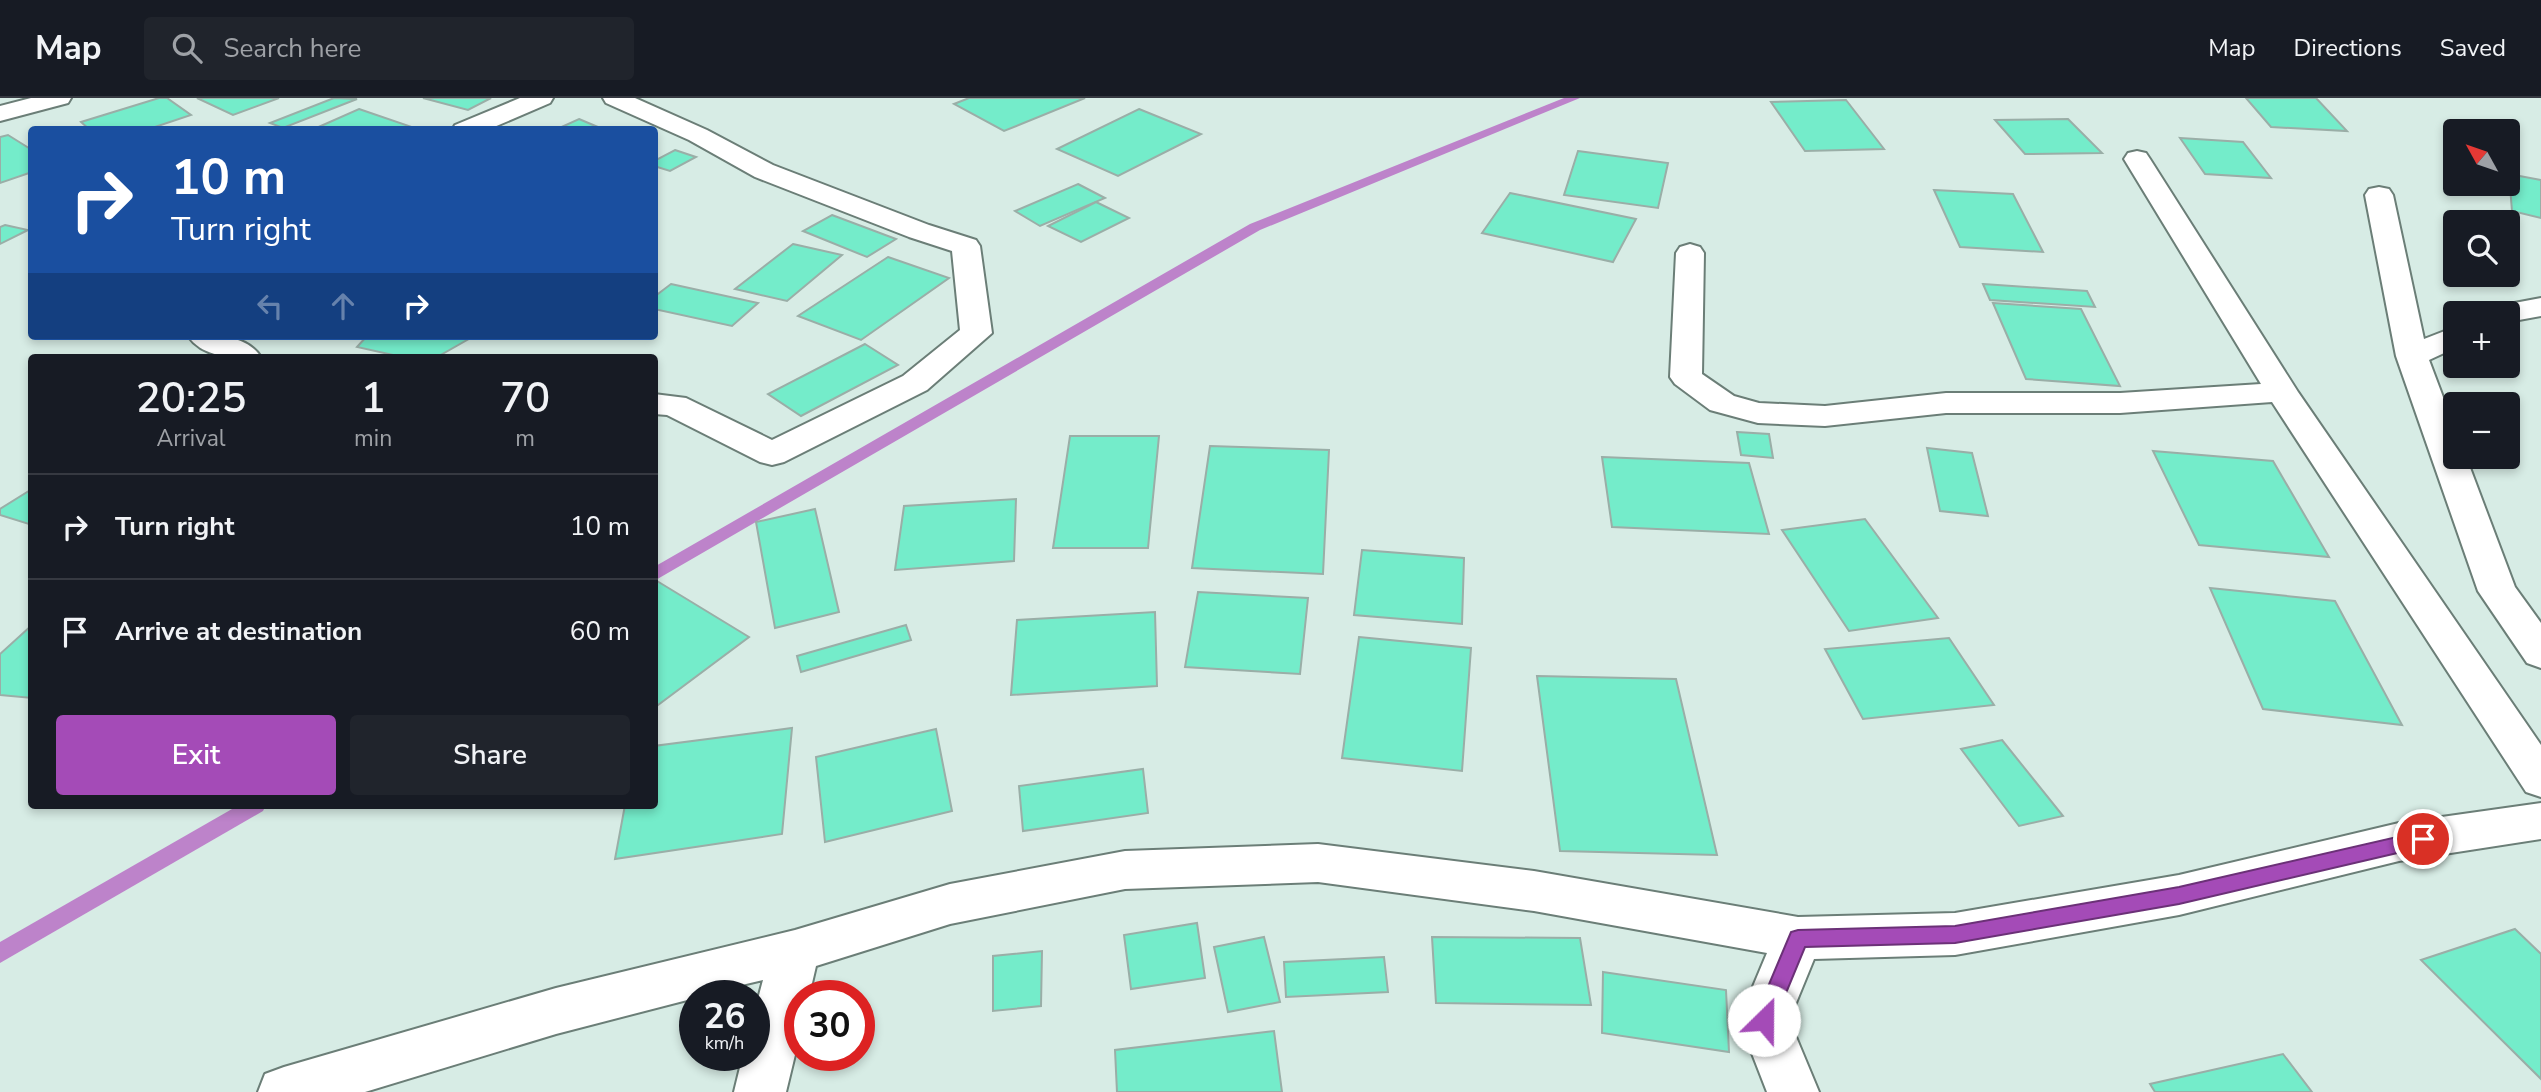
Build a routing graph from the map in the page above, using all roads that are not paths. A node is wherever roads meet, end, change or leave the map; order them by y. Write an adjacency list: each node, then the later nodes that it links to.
1 (59, 98): 4 (street)
2 (541, 98): 5 (street)
3 (615, 98): 16 (street)
4 (0, 114)
5 (474, 126)
6 (2137, 159): 15 (street)
7 (2379, 195): 14 (street)
8 (1690, 253): 15 (street)
9 (2541, 307): 10 (street)
10 (2520, 310)
11 (212, 340): 13 (street)
12 (2443, 342): 14 (street)
13 (239, 354)
14 (2412, 356): 17 (street)
15 (2281, 392): 18 (street)
16 (658, 404)
17 (2541, 653)
18 (2541, 780)
19 (2541, 821): 20 (street)
20 (1798, 938): 21 (street); 24 (street)
21 (795, 951): 22 (street); 23 (street)
22 (284, 1092)
23 (760, 1092)
24 (1793, 1092)

